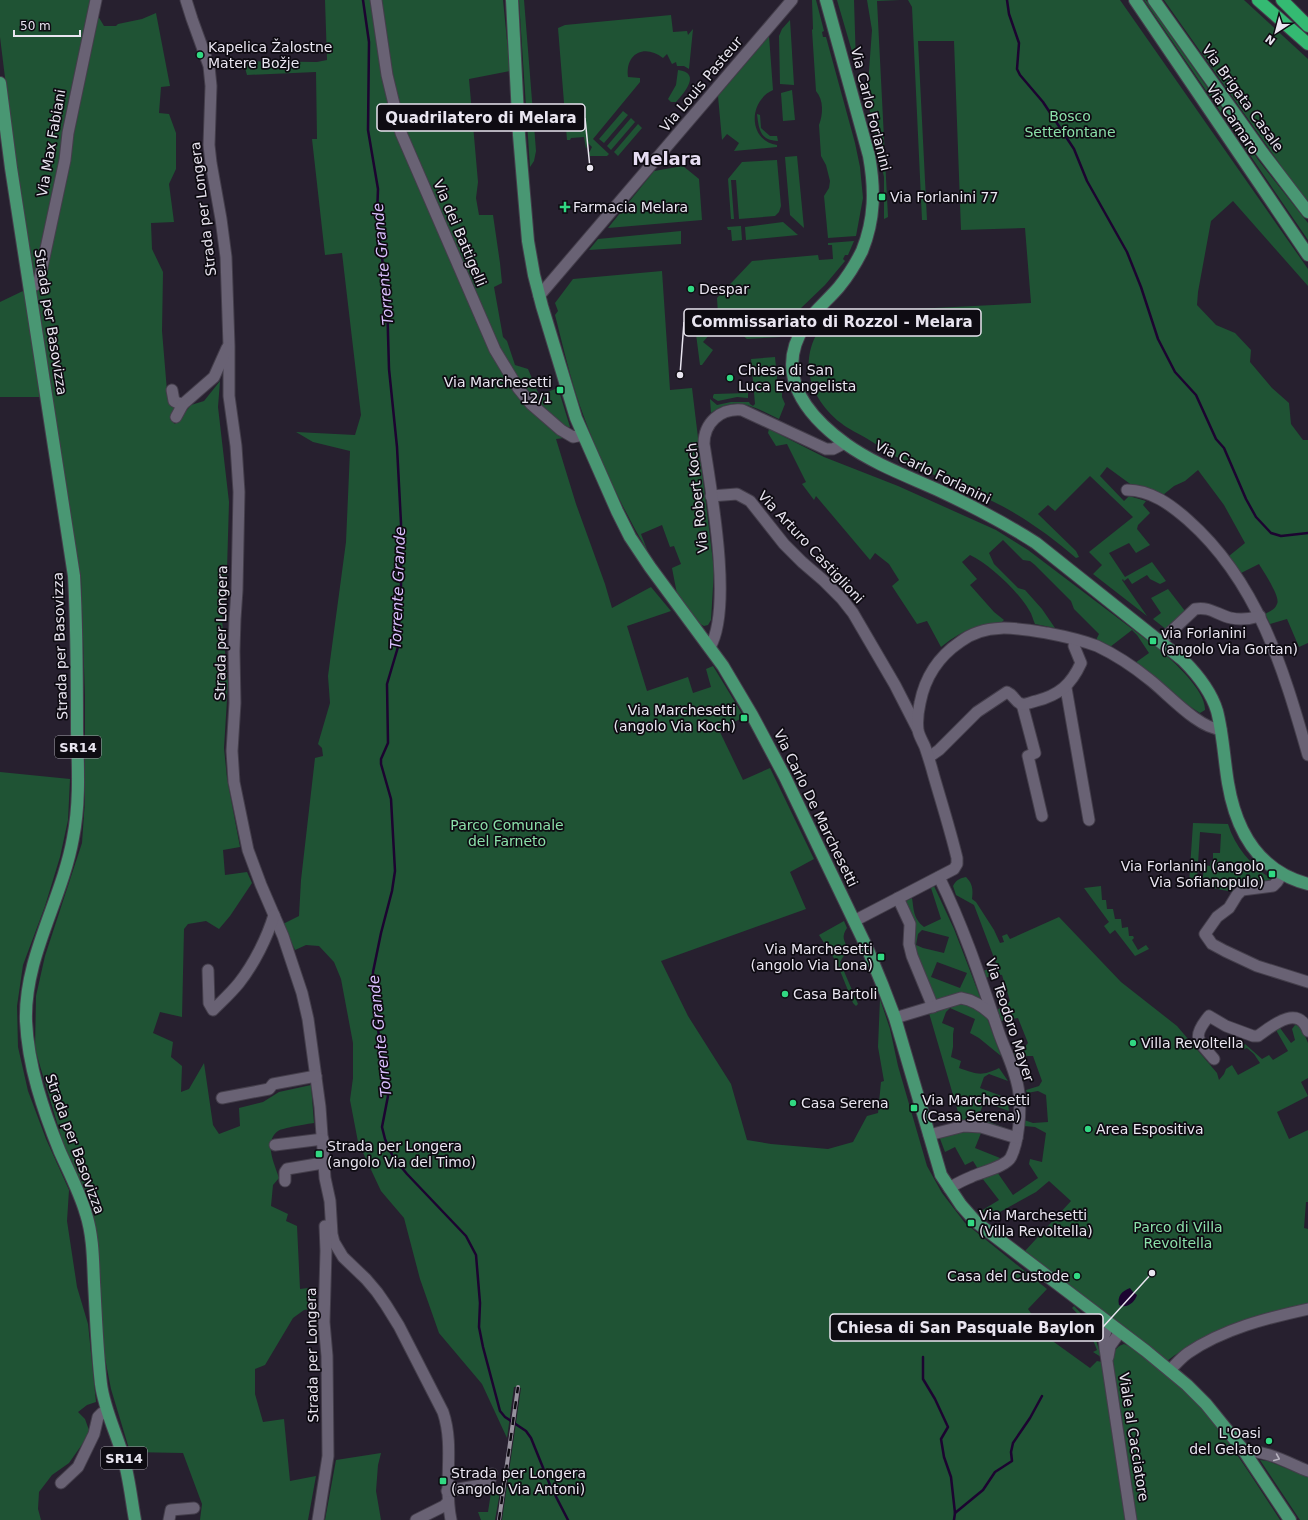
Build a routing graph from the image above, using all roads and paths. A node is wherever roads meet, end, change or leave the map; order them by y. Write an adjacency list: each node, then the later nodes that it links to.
1 (96, 0): 19 (street, Via Max Fabiani)
2 (186, 0): 21 (street, Strada per Longera)
3 (376, 0): 25 (street, Via dei Battigelli)
4 (512, 0): 20 (main road, Via Carlo De Marchesetti)
5 (792, 0): 20 (street, Via Louis Pasteur)
6 (826, 0): 26 (main road, Via Carlo Forlanini)
7 (1134, 0): 18 (main road, Via Carnaro)
8 (1154, 0): 17 (main road, Via Brigata Casale)
9 (1258, 0): 15 (highway)
10 (1266, 0): 15 (highway)
11 (1282, 0): 14 (highway)
12 (1289, 0): 13 (highway)
13 (1308, 20)
14 (1308, 26)
15 (1308, 43)
16 (0, 83): 19 (main road, Strada per Basovizza / SR14)
17 (1308, 212)
18 (1308, 255)
19 (30, 288): 69 (main road, Strada per Basovizza / SR14)
20 (539, 296): 25 (main road, Via Carlo De Marchesetti)
21 (229, 346): 23 (street); 45 (street, Strada per Longera)
22 (172, 390): 23 (street)
23 (183, 404): 24 (street)
24 (176, 417)
25 (583, 435): 32 (main road, Via Carlo De Marchesetti)
26 (845, 444): 28 (street, Via Robert Koch); 31 (main road, Via Carlo Forlanini)
27 (1127, 490): 29 (street)
28 (711, 496): 32 (street, Via Robert Koch); 36 (street, Via Arturo Castiglioni)
29 (1260, 616): 31 (street); 37 (street)
30 (1075, 640): 33 (street); 35 (street); 36 (street)
31 (1160, 641): 35 (main road, Via Carlo Forlanini)
32 (710, 646): 46 (main road, Via Carlo De Marchesetti)
33 (1066, 688): 34 (street); 40 (street)
34 (1022, 704): 38 (street); 39 (street)
35 (1221, 729): 41 (main road, Via Carlo Forlanini)
36 (918, 730): 38 (street, Via Arturo Castiglioni)
37 (1308, 755)
38 (929, 757): 42 (street, Via Arturo Castiglioni)
39 (1042, 816)
40 (1089, 820)
41 (1282, 874): 43 (main road, Via Carlo Forlanini); 48 (street)
42 (939, 877): 44 (street); 50 (street, Via Teodoro Mayer)
43 (1308, 884)
44 (898, 898): 46 (street); 49 (street)
45 (274, 915): 47 (street); 54 (street, Strada per Longera)
46 (854, 921): 51 (main road, Via Carlo De Marchesetti)
47 (208, 970)
48 (1308, 982)
49 (933, 1007): 50 (street); 51 (street)
50 (993, 1017): 57 (street, Via Teodoro Mayer)
51 (895, 1018): 56 (main road, Via Carlo De Marchesetti)
52 (1308, 1031): 53 (street)
53 (1214, 1060)
54 (316, 1076): 55 (street); 58 (street, Strada per Longera)
55 (222, 1098)
56 (929, 1135): 57 (street); 63 (main road, Via Carlo De Marchesetti)
57 (1017, 1138): 63 (street, Via Teodoro Mayer)
58 (323, 1139): 59 (street); 60 (street, Strada per Longera)
59 (275, 1145)
60 (323, 1163): 61 (street); 62 (street, Strada per Longera)
61 (285, 1181)
62 (326, 1188): 74 (street, Strada per Longera); 78 (street, Strada per Longera)
63 (949, 1188): 65 (main road, Via Carlo De Marchesetti)
64 (1308, 1309): 68 (street)
65 (1109, 1324): 66 (main road, Via Carlo De Marchesetti); 67 (street, Viale al Cacciatore)
66 (1120, 1332): 67 (street); 68 (main road, Via Carlo De Marchesetti)
67 (1107, 1359): 82 (street, Viale al Cacciatore)
68 (1170, 1370): 70 (main road, Via Carlo De Marchesetti)
69 (107, 1411): 73 (street); 76 (main road, Strada per Basovizza / SR14)
70 (1244, 1452): 71 (street, one-way to 71); 83 (main road, Via Carlo De Marchesetti)
71 (1308, 1471)
72 (492, 1474): 74 (street)
73 (61, 1483)
74 (446, 1500): 79 (street); 80 (street); 81 (street, Strada per Longera)
75 (194, 1508): 77 (street)
76 (135, 1520)
77 (169, 1520)
78 (318, 1520)
79 (416, 1520)
80 (444, 1520)
81 (451, 1520)
82 (1131, 1520)
83 (1290, 1520)

